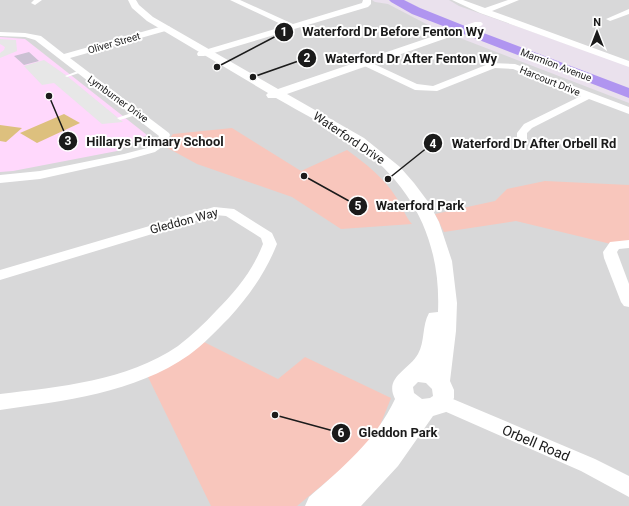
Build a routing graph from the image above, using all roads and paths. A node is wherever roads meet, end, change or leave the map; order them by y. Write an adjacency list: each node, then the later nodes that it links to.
1 (126, 0): 14 (street, Waterford Drive)
2 (132, 0): 14 (street, Waterford Drive)
3 (234, 0): 12 (street)
4 (367, 0): 12 (street)
5 (395, 0): 13 (highway, Marmion Avenue)
6 (456, 0): 10 (street)
7 (515, 0): 10 (street)
8 (434, 5): 10 (highway, Marmion Avenue)
9 (629, 11): 11 (street)
10 (477, 19): 13 (street); 19 (street); 20 (highway, Marmion Avenue)
11 (610, 19)
12 (291, 26): 16 (street)
13 (458, 28): 18 (street); 24 (highway, Marmion Avenue)
14 (162, 29): 16 (street, Waterford Drive); 17 (street, Oliver Street)
15 (6, 35): 17 (street, Lymburner Drive)
16 (204, 53): 23 (street, Waterford Drive)
17 (62, 57): 21 (street, Lymburner Drive)
18 (362, 62): 23 (street); 25 (street, Harcourt Drive)
19 (629, 64)
20 (593, 65)
21 (80, 71): 22 (lane); 27 (street, Lymburner Drive)
22 (67, 76)
23 (272, 93): 34 (street, Waterford Drive); 35 (street, Waterford Drive)
24 (629, 93)
25 (588, 96): 26 (street, Harcourt Drive); 29 (street)
26 (629, 111)
27 (137, 113): 28 (lane); 30 (street, Lymburner Drive)
28 (120, 118)
29 (522, 140)
30 (0, 179)
31 (629, 244): 33 (street)
32 (0, 275): 36 (street, Gleddon Way)
33 (629, 302)
34 (415, 374): 35 (street); 37 (street)
35 (439, 381): 37 (street)
36 (0, 402)
37 (424, 403): 38 (street, Orbell Road); 39 (street); 40 (street)
38 (629, 487)
39 (318, 506)
40 (344, 506)

